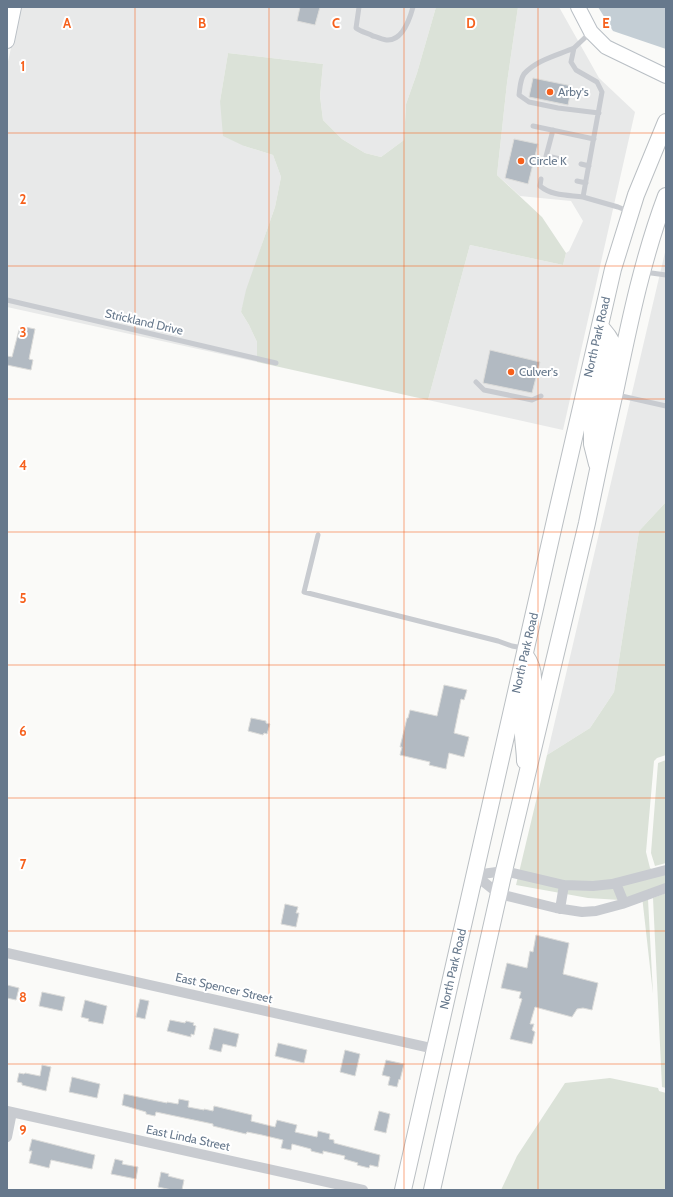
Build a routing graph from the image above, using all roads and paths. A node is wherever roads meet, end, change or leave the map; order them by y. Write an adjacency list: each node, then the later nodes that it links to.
1 (14, 7): 5 (street)
2 (358, 7): 3 (lane)
3 (413, 7)
4 (578, 7): 6 (street)
5 (9, 26): 7 (street)
6 (591, 32): 8 (lane); 9 (street)
7 (7, 41)
8 (574, 48): 10 (lane); 10 (lane)
9 (666, 76)
10 (599, 113): 14 (lane)
11 (666, 122): 25 (main road, North Park Road)
12 (532, 126): 13 (lane)
13 (553, 130): 14 (lane); 15 (lane)
14 (594, 139): 19 (lane)
15 (547, 156): 16 (lane); 17 (lane)
16 (560, 159)
17 (544, 164)
18 (581, 164): 19 (lane)
19 (589, 166): 22 (lane)
20 (541, 179): 24 (lane)
21 (577, 181): 22 (lane)
22 (586, 182): 24 (lane)
23 (666, 196): 26 (main road)
24 (583, 197): 25 (lane)
25 (630, 212): 29 (main road, North Park Road)
26 (641, 272): 27 (lane); 32 (main road)
27 (666, 275)
28 (7, 300): 30 (lane, Strickland Drive)
29 (600, 326): 35 (main road); 37 (main road, North Park Road)
30 (276, 363)
31 (476, 382): 33 (lane)
32 (614, 394): 34 (lane); 35 (main road)
33 (541, 396)
34 (666, 406)
35 (598, 467): 38 (main road)
36 (318, 534): 37 (lane)
37 (526, 652): 38 (main road); 41 (main road, North Park Road)
38 (526, 778): 40 (main road)
39 (666, 870): 42 (street)
40 (504, 871): 41 (street); 43 (street); 45 (main road)
41 (475, 875): 45 (street); 49 (main road, North Park Road)
42 (616, 883): 43 (street); 46 (street)
43 (564, 885): 47 (street)
44 (666, 888): 46 (street)
45 (499, 894): 47 (street); 54 (main road)
46 (624, 903): 47 (street)
47 (560, 909)
48 (7, 953): 49 (street, East Spencer Street)
49 (435, 1049): 53 (main road, North Park Road)
50 (10, 1112): 51 (street); 52 (street, East Linda Street)
51 (7, 1137)
52 (363, 1190)
53 (403, 1190)
54 (432, 1190)

